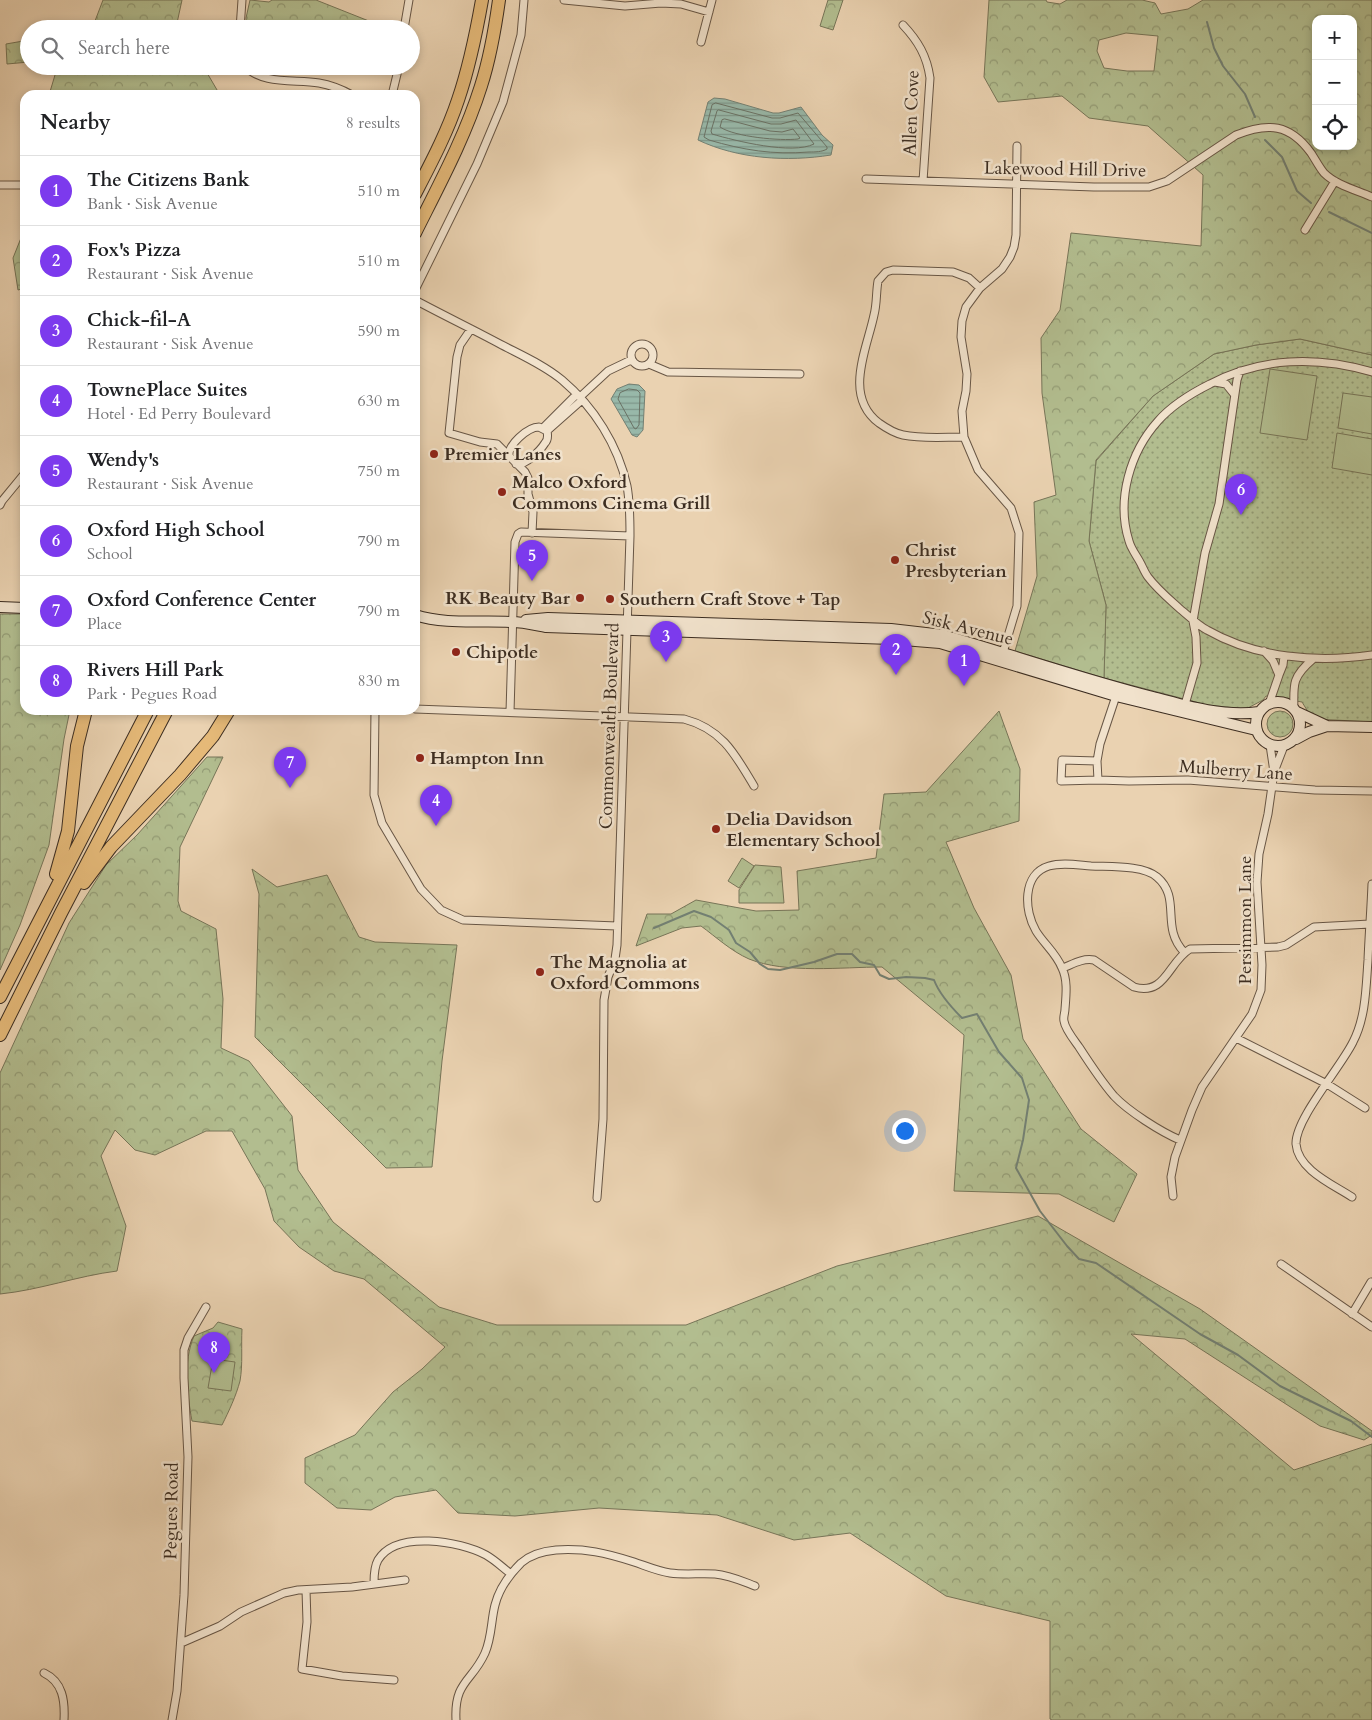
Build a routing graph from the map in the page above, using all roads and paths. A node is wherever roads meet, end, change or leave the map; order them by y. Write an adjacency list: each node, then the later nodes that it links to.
1 (242, 0): 9 (street)
2 (409, 0): 10 (street)
3 (482, 0): 21 (highway)
4 (499, 0): 26 (highway)
5 (524, 0): 28 (street)
6 (564, 0): 8 (street)
7 (712, 0): 8 (street)
8 (709, 12): 12 (street)
9 (241, 20)
10 (406, 20)
11 (903, 25): 19 (street, Allen Cove)
12 (701, 42)
13 (258, 75): 15 (street)
14 (397, 75): 16 (street)
15 (342, 90)
16 (393, 90)
17 (1017, 146): 24 (street)
18 (866, 179): 19 (street, Lakewood Hill Drive)
19 (923, 181): 24 (street, Lakewood Hill Drive)
20 (1335, 181): 24 (street, Lakewood Hill Drive); 25 (street, Lakewood Hill Drive); 27 (street)
21 (420, 184)
22 (0, 185): 23 (street)
23 (20, 185)
24 (1017, 185): 29 (street)
25 (1372, 197)
26 (420, 223)
27 (1305, 230)
28 (420, 280)
29 (980, 288): 41 (street); 41 (street)
30 (420, 303): 31 (street, Commonwealth Boulevard)
31 (471, 329): 39 (street, Commonwealth Boulevard); 42 (street)
32 (632, 360): 33 (street); 33 (street); 39 (street)
33 (649, 364): 36 (street)
34 (1240, 371): 35 (street); 37 (street); 38 (street)
35 (1372, 372)
36 (800, 374)
37 (1213, 382): 38 (street); 51 (street)
38 (1234, 394): 51 (street)
39 (579, 397): 40 (street); 47 (street, Commonwealth Boulevard)
40 (545, 429): 42 (street); 43 (street)
41 (964, 437): 57 (street)
42 (509, 457): 43 (street)
43 (516, 464): 46 (street)
44 (20, 479): 45 (street)
45 (0, 505)
46 (532, 533): 47 (street); 52 (street)
47 (630, 536): 53 (street, Commonwealth Boulevard)
48 (0, 607): 49 (street)
49 (20, 608)
50 (420, 618): 52 (street, Sisk Avenue)
51 (1193, 620): 54 (street); 65 (street)
52 (513, 622): 53 (street, Sisk Avenue); 67 (street)
53 (627, 625): 57 (street, Sisk Avenue); 74 (street, Commonwealth Boulevard)
54 (1264, 651): 56 (street); 60 (street)
55 (1372, 655): 59 (street)
56 (1284, 656): 58 (street); 60 (street)
57 (1002, 657): 62 (street, Sisk Avenue)
58 (1295, 657): 59 (street); 61 (street)
59 (1313, 659): 61 (street)
60 (1279, 675): 63 (street)
61 (1294, 682): 66 (street)
62 (1117, 692): 65 (street, Sisk Avenue); 81 (street)
63 (1268, 704): 66 (street); 68 (street)
64 (420, 709): 67 (street)
65 (1184, 709): 68 (street, Sisk Avenue); 77 (street, Sisk Avenue)
66 (1295, 710): 75 (street); 78 (street)
67 (510, 712): 74 (street)
68 (1259, 712): 77 (street)
69 (85, 715): 89 (highway)
70 (145, 715): 89 (highway)
71 (164, 715): 88 (highway)
72 (226, 715): 88 (highway)
73 (375, 715): 91 (street)
74 (624, 716): 84 (street); 91 (street, Commonwealth Boulevard)
75 (1327, 726): 76 (street); 78 (street)
76 (1372, 728)
77 (1256, 730): 79 (street)
78 (1294, 740): 80 (street)
79 (1270, 745): 80 (street); 82 (street, Persimmon Lane)
80 (1284, 746): 82 (street, Persimmon Lane)
81 (1097, 761): 83 (street); 83 (street, Mulberry Lane)
82 (1274, 772): 85 (street, Persimmon Lane)
83 (1098, 780): 85 (street, Mulberry Lane)
84 (754, 786)
85 (1271, 786): 86 (street, Mulberry Lane); 92 (street, Persimmon Lane)
86 (1372, 791)
87 (1372, 884): 90 (street)
88 (61, 913): 96 (highway)
89 (42, 914): 95 (highway)
90 (1370, 924): 92 (street); 98 (street)
91 (617, 926): 103 (street, Commonwealth Boulevard)
92 (1260, 948): 93 (street); 97 (street, Persimmon Lane)
93 (1184, 952): 94 (street); 94 (street)
94 (1063, 968): 100 (street)
95 (0, 997)
96 (0, 1035)
97 (1236, 1038): 98 (street); 100 (street, Persimmon Lane)
98 (1327, 1084): 99 (street); 102 (street)
99 (1365, 1108)
100 (1180, 1140): 101 (street, Persimmon Lane)
101 (1173, 1196)
102 (1352, 1197)
103 (597, 1198)
104 (1282, 1264): 107 (street)
105 (1371, 1282): 107 (street)
106 (206, 1307): 114 (street, Pegues Road)
107 (1352, 1314): 108 (street)
108 (1372, 1327)
109 (511, 1574): 111 (street); 112 (street); 119 (street)
110 (405, 1580): 111 (street)
111 (374, 1583): 113 (street)
112 (755, 1586)
113 (306, 1590): 114 (street); 116 (street)
114 (181, 1643): 118 (street, Pegues Road)
115 (44, 1673): 117 (street)
116 (394, 1680)
117 (64, 1720)
118 (172, 1720)
119 (456, 1720)

